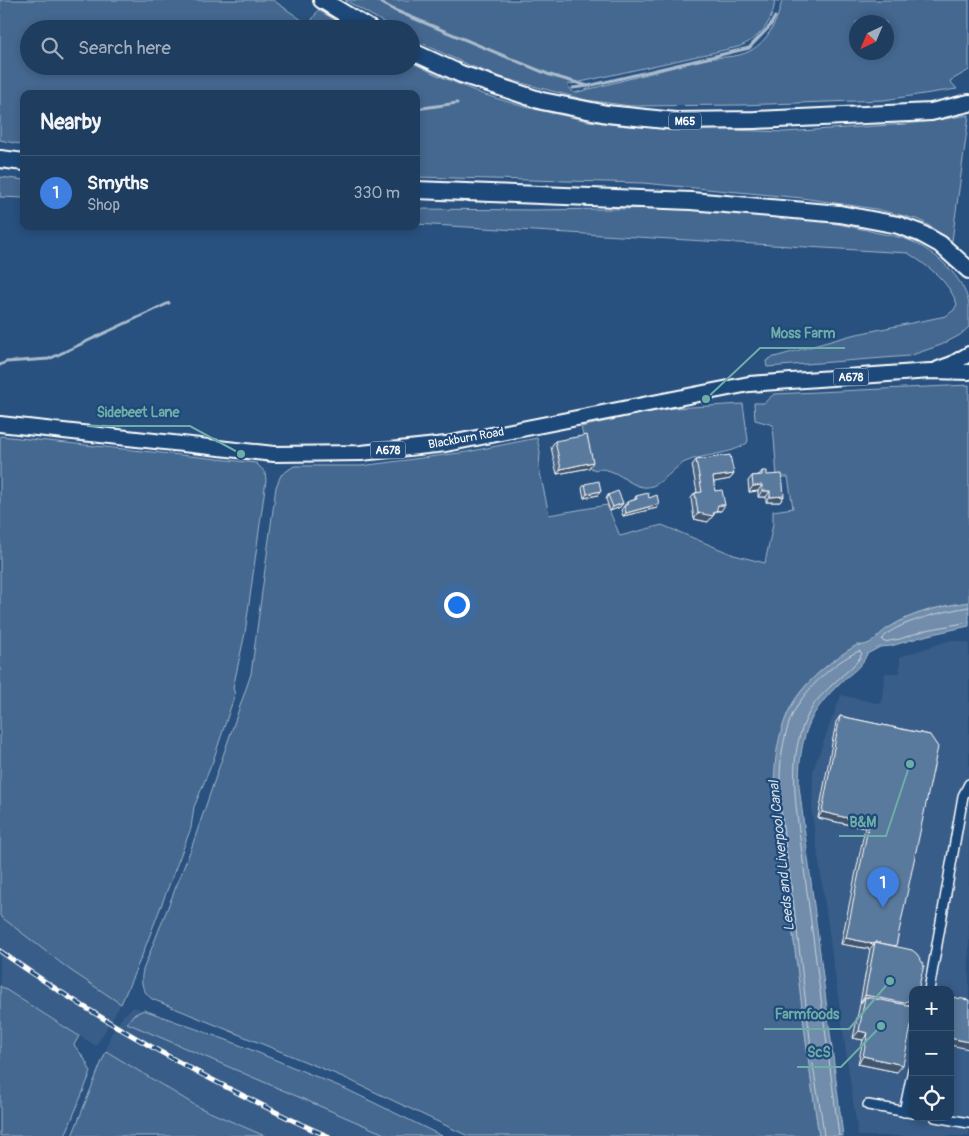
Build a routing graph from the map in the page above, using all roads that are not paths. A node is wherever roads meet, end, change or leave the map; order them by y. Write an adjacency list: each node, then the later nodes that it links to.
1 (322, 0): 2 (highway)
2 (355, 20)
3 (420, 55): 4 (highway, M65)
4 (969, 103)
5 (0, 159): 6 (highway)
6 (20, 162)
7 (420, 190): 8 (highway)
8 (969, 270)
9 (969, 354): 10 (main road, Blackburn Road / A678)
10 (930, 371): 11 (main road, Blackburn Road / A678); 12 (main road, Blackburn Road / A678)
11 (969, 372)
12 (0, 424)
13 (969, 784): 14 (street)
14 (931, 986)
15 (912, 1076): 17 (street)
16 (868, 1105): 17 (street)
17 (908, 1112)
18 (954, 1121): 19 (street)
19 (969, 1124)

